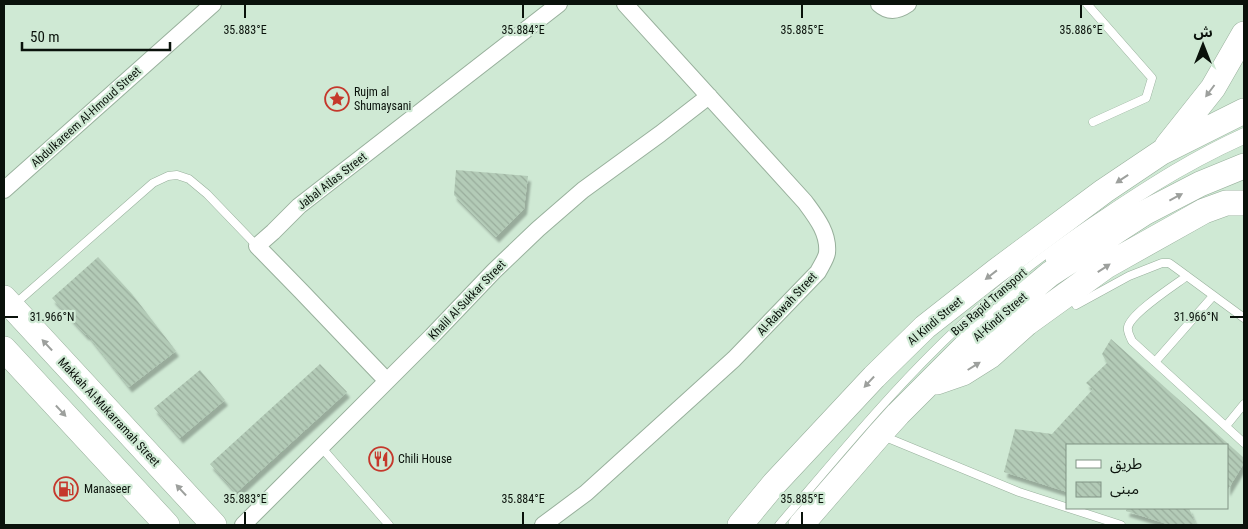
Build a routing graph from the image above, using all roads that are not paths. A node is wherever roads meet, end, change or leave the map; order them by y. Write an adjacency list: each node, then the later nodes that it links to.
1 (213, 4): 15 (street, Abdulkareem Al-Hmoud Street)
2 (559, 4): 17 (street, Jabal Atlas Street)
3 (625, 4): 8 (street, Al-Rabwah Street)
4 (879, 4): 5 (street)
5 (908, 4)
6 (1088, 4): 10 (lane)
7 (1244, 34): 13 (main road, one-way to 13)
8 (709, 96): 25 (street, Khalil Al-Sukkar Street); 38 (street, Al-Rabwah Street)
9 (1244, 111): 13 (main road)
10 (1093, 122)
11 (1244, 132): 40 (lane, Bus Rapid Transport)
12 (1244, 140): 41 (lane, Bus Rapid Transport)
13 (1162, 152): 39 (main road, Al Kindi Street, one-way to 39)
14 (1244, 166): 26 (main road, Al-Kindi Street, one-way to 14)
15 (4, 190)
16 (1244, 202): 26 (main road, one-way to 16)
17 (257, 246): 20 (lane); 25 (street)
18 (1187, 276): 19 (lane); 21 (lane); 24 (lane)
19 (1214, 296): 22 (lane); 24 (lane)
20 (8, 303): 35 (main road, Makkah Al-Mukarramah Street, one-way to 20)
21 (1076, 305)
22 (1244, 318)
23 (4, 349): 34 (main road, one-way to 34)
24 (1155, 362): 28 (lane)
25 (387, 381): 31 (street, Khalil Al-Sukkar Street)
26 (929, 384): 29 (main road, Al-Kindi Street)
27 (1244, 404): 28 (lane)
28 (1226, 426): 30 (lane)
29 (879, 434): 32 (lane); 42 (main road, Al-Kindi Street)
30 (1244, 443)
31 (321, 447): 36 (street, Khalil Al-Sukkar Street); 37 (lane)
32 (1066, 507)
33 (1072, 509): 43 (lane)
34 (167, 525)
35 (214, 525)
36 (243, 525)
37 (390, 525)
38 (543, 525)
39 (740, 525)
40 (779, 525)
41 (788, 525)
42 (801, 525)
43 (1121, 525)

